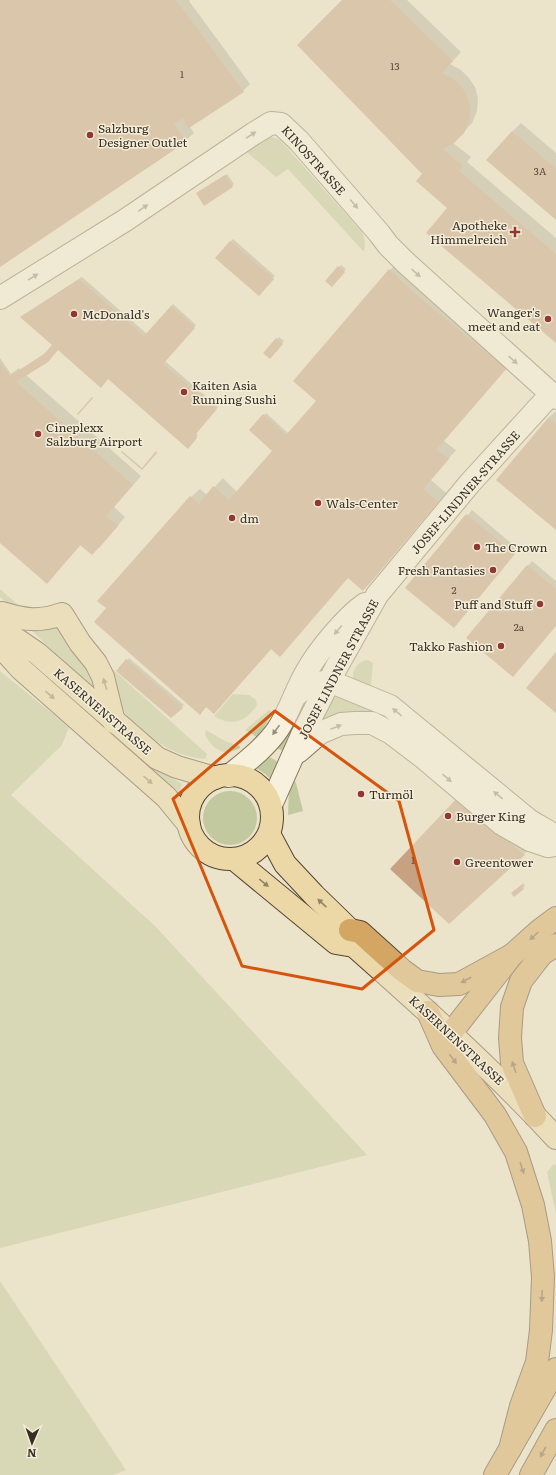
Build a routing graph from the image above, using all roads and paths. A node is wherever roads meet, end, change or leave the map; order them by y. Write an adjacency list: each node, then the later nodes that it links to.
1 (0, 298): 2 (street, KINOSTRASSE, one-way to 2)
2 (554, 396): 3 (street, JOSEF-LINDNER-STRASSE)
3 (377, 595): 8 (street, JOSEF LINDNER STRASSE); 9 (street, JOSEF LINDNER STRASSE, one-way to 9)
4 (1, 617): 10 (main road, KASERNENSTRASSE); 10 (main road, one-way to 4)
5 (0, 646): 7 (main road, KASERNENSTRASSE)
6 (0, 653): 7 (main road)
7 (21, 669): 14 (main road, KASERNENSTRASSE, one-way to 14)
8 (330, 681): 9 (street); 11 (street, JOSEF LINDNER STRASSE); 16 (street, one-way to 8)
9 (295, 696): 12 (street, JOSEF LINDNER STRASSE, one-way to 12)
10 (114, 722): 12 (main road, KASERNENSTRASSE)
11 (293, 757): 13 (street, JOSEF LINDNER STRASSE); 17 (street, one-way to 17)
12 (222, 777): 13 (main road); 14 (main road)
13 (271, 806): 15 (main road)
14 (189, 825): 18 (main road)
15 (269, 834): 18 (main road); 20 (main road, KASERNENSTRASSE, one-way to 15)
16 (556, 836)
17 (556, 845)
18 (234, 859): 20 (main road, KASERNENSTRASSE, one-way to 20)
19 (556, 918): 22 (highway, one-way to 22)
20 (352, 938): 22 (highway, one-way to 20); 23 (main road, KASERNENSTRASSE)
21 (556, 945): 25 (highway, one-way to 21)
22 (512, 954): 24 (highway)
23 (428, 1012): 24 (main road, KASERNENSTRASSE); 29 (highway, one-way to 29)
24 (451, 1033): 25 (main road, KASERNENSTRASSE)
25 (535, 1116): 26 (main road, KASERNENSTRASSE)
26 (556, 1138)
27 (556, 1369): 29 (highway)
28 (556, 1430): 31 (highway, one-way to 31)
29 (510, 1449): 30 (highway)
30 (495, 1475)
31 (531, 1475)

